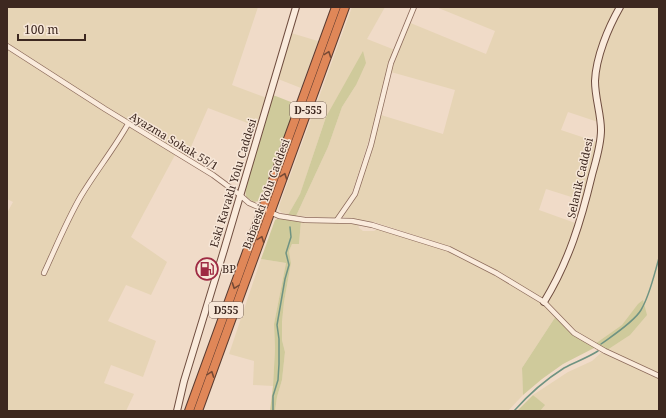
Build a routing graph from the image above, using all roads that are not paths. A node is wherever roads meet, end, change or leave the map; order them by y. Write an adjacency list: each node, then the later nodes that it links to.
1 (296, 7): 8 (street, Eski Kavaklı Yolu Caddesi)
2 (336, 7): 9 (highway, Babaeski Yolu Caddesi / D-555)
3 (345, 7): 10 (highway, Babaeski Yolu Caddesi / D-555, one-way to 3)
4 (414, 7): 11 (street)
5 (620, 7): 13 (street, Selanik Caddesi)
6 (7, 46): 7 (street, Ayazma Sokak 55/1)
7 (128, 124): 8 (street, Ayazma Sokak 55/1); 12 (street)
8 (240, 195): 9 (street, Ayazma Sokak 55/1); 15 (street, Eski Kavaklı Yolu Caddesi)
9 (262, 210): 10 (street, Ayazma Sokak 55/1); 16 (highway, Babaeski Yolu Caddesi / D555, one-way to 16)
10 (271, 213): 11 (street, Ayazma Sokak 55/1); 17 (highway, Babaeski Yolu Caddesi / D555, one-way to 10)
11 (337, 220): 13 (street, Ayazma Sokak 55/1)
12 (44, 273)
13 (544, 302): 14 (street, Ayazma Sokak 55/1)
14 (659, 376)
15 (177, 411)
16 (189, 411)
17 (198, 411)

